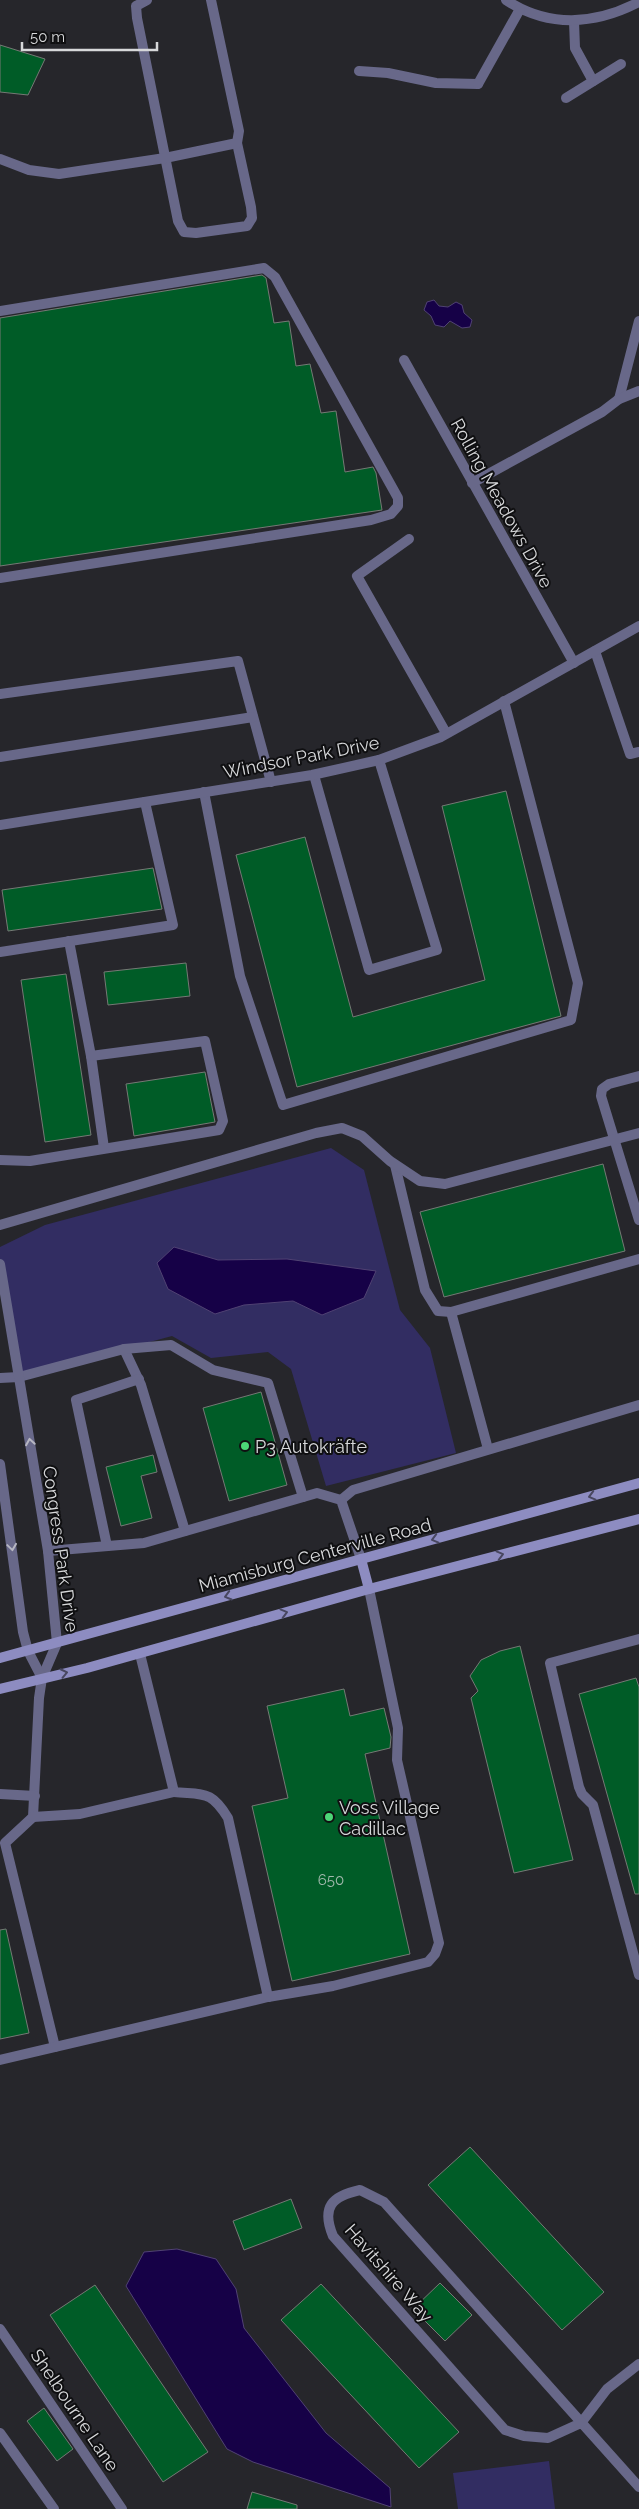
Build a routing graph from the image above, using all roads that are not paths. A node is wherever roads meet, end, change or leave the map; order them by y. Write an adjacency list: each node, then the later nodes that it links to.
1 (148, 0): 12 (street)
2 (211, 0): 11 (street)
3 (506, 0): 5 (street)
4 (639, 2): 6 (street)
5 (520, 9): 6 (street); 8 (street)
6 (574, 21): 9 (street)
7 (621, 64): 9 (street)
8 (359, 71)
9 (593, 81): 10 (street)
10 (566, 98)
11 (237, 143): 12 (street); 12 (street)
12 (164, 158): 13 (street)
13 (0, 159)
14 (0, 311): 21 (street)
15 (639, 321): 18 (street)
16 (404, 360): 19 (street, Rolling Meadows Drive)
17 (639, 391): 18 (street)
18 (619, 399): 19 (street)
19 (472, 483): 24 (street, Rolling Meadows Drive)
20 (409, 539): 28 (street)
21 (0, 578)
22 (639, 626): 23 (street, Windsor Park Drive)
23 (595, 651): 24 (street, Windsor Park Drive); 29 (street)
24 (574, 662): 26 (street, Windsor Park Drive)
25 (0, 694): 27 (street)
26 (504, 702): 28 (street, Windsor Park Drive); 34 (street)
27 (253, 718): 30 (street); 33 (street)
28 (446, 734): 31 (street, Windsor Park Drive)
29 (639, 752)
30 (0, 757)
31 (379, 760): 32 (street, Windsor Park Drive); 32 (street)
32 (314, 775): 33 (street, Windsor Park Drive)
33 (271, 782): 34 (street, Windsor Park Drive)
34 (204, 792): 35 (street, Windsor Park Drive)
35 (145, 802): 36 (street, Windsor Park Drive); 37 (street)
36 (0, 825)
37 (70, 942): 38 (street); 39 (street)
38 (0, 952)
39 (91, 1056): 43 (street); 43 (street)
40 (639, 1076): 42 (street)
41 (639, 1133): 42 (street)
42 (614, 1140): 45 (street); 46 (street)
43 (104, 1148): 44 (street)
44 (0, 1160)
45 (395, 1165): 47 (street); 50 (street)
46 (639, 1220)
47 (0, 1225)
48 (639, 1259): 50 (street)
49 (0, 1264): 52 (street, Congress Park Drive)
50 (451, 1312): 56 (street)
51 (124, 1349): 52 (street); 54 (street); 59 (street)
52 (20, 1377): 53 (street); 64 (street, Congress Park Drive, one-way to 52)
53 (0, 1378)
54 (139, 1379): 62 (street); 63 (street)
55 (639, 1405): 56 (street)
56 (488, 1449): 60 (street)
57 (0, 1464): 69 (street, one-way to 69)
58 (639, 1483): 65 (main road, Miamisburg Centerville Road, one-way to 65)
59 (303, 1497): 60 (street); 62 (street)
60 (341, 1500): 65 (street)
61 (639, 1519): 66 (main road, one-way to 61)
62 (185, 1531): 63 (street)
63 (107, 1546): 64 (street)
64 (48, 1551): 68 (street, Congress Park Drive)
65 (361, 1559): 66 (main road); 68 (main road, Miamisburg Centerville Road, one-way to 68)
66 (368, 1590): 70 (main road, one-way to 66); 79 (street)
67 (639, 1639): 78 (street)
68 (57, 1644): 69 (main road, Miamisburg Centerville Road); 72 (street, Congress Park Drive)
69 (28, 1650): 71 (main road, Miamisburg Centerville Road); 72 (street)
70 (140, 1654): 72 (main road, one-way to 70); 74 (street)
71 (0, 1658)
72 (42, 1678): 73 (main road); 76 (street, Congress Park Drive)
73 (0, 1689)
74 (174, 1792): 77 (street); 79 (street)
75 (0, 1794): 76 (street)
76 (35, 1796): 77 (street, Congress Park Drive)
77 (33, 1817): 80 (street)
78 (639, 1975)
79 (268, 1997): 80 (street)
80 (55, 2047): 81 (street)
81 (0, 2060)
82 (0, 2329): 88 (street, Shelbourne Lane)
83 (639, 2364): 84 (street)
84 (580, 2423): 84 (street, Havitshire Way); 86 (street, Havitshire Way)
85 (0, 2433): 87 (street)
86 (639, 2487)
87 (54, 2509)
88 (122, 2509)

